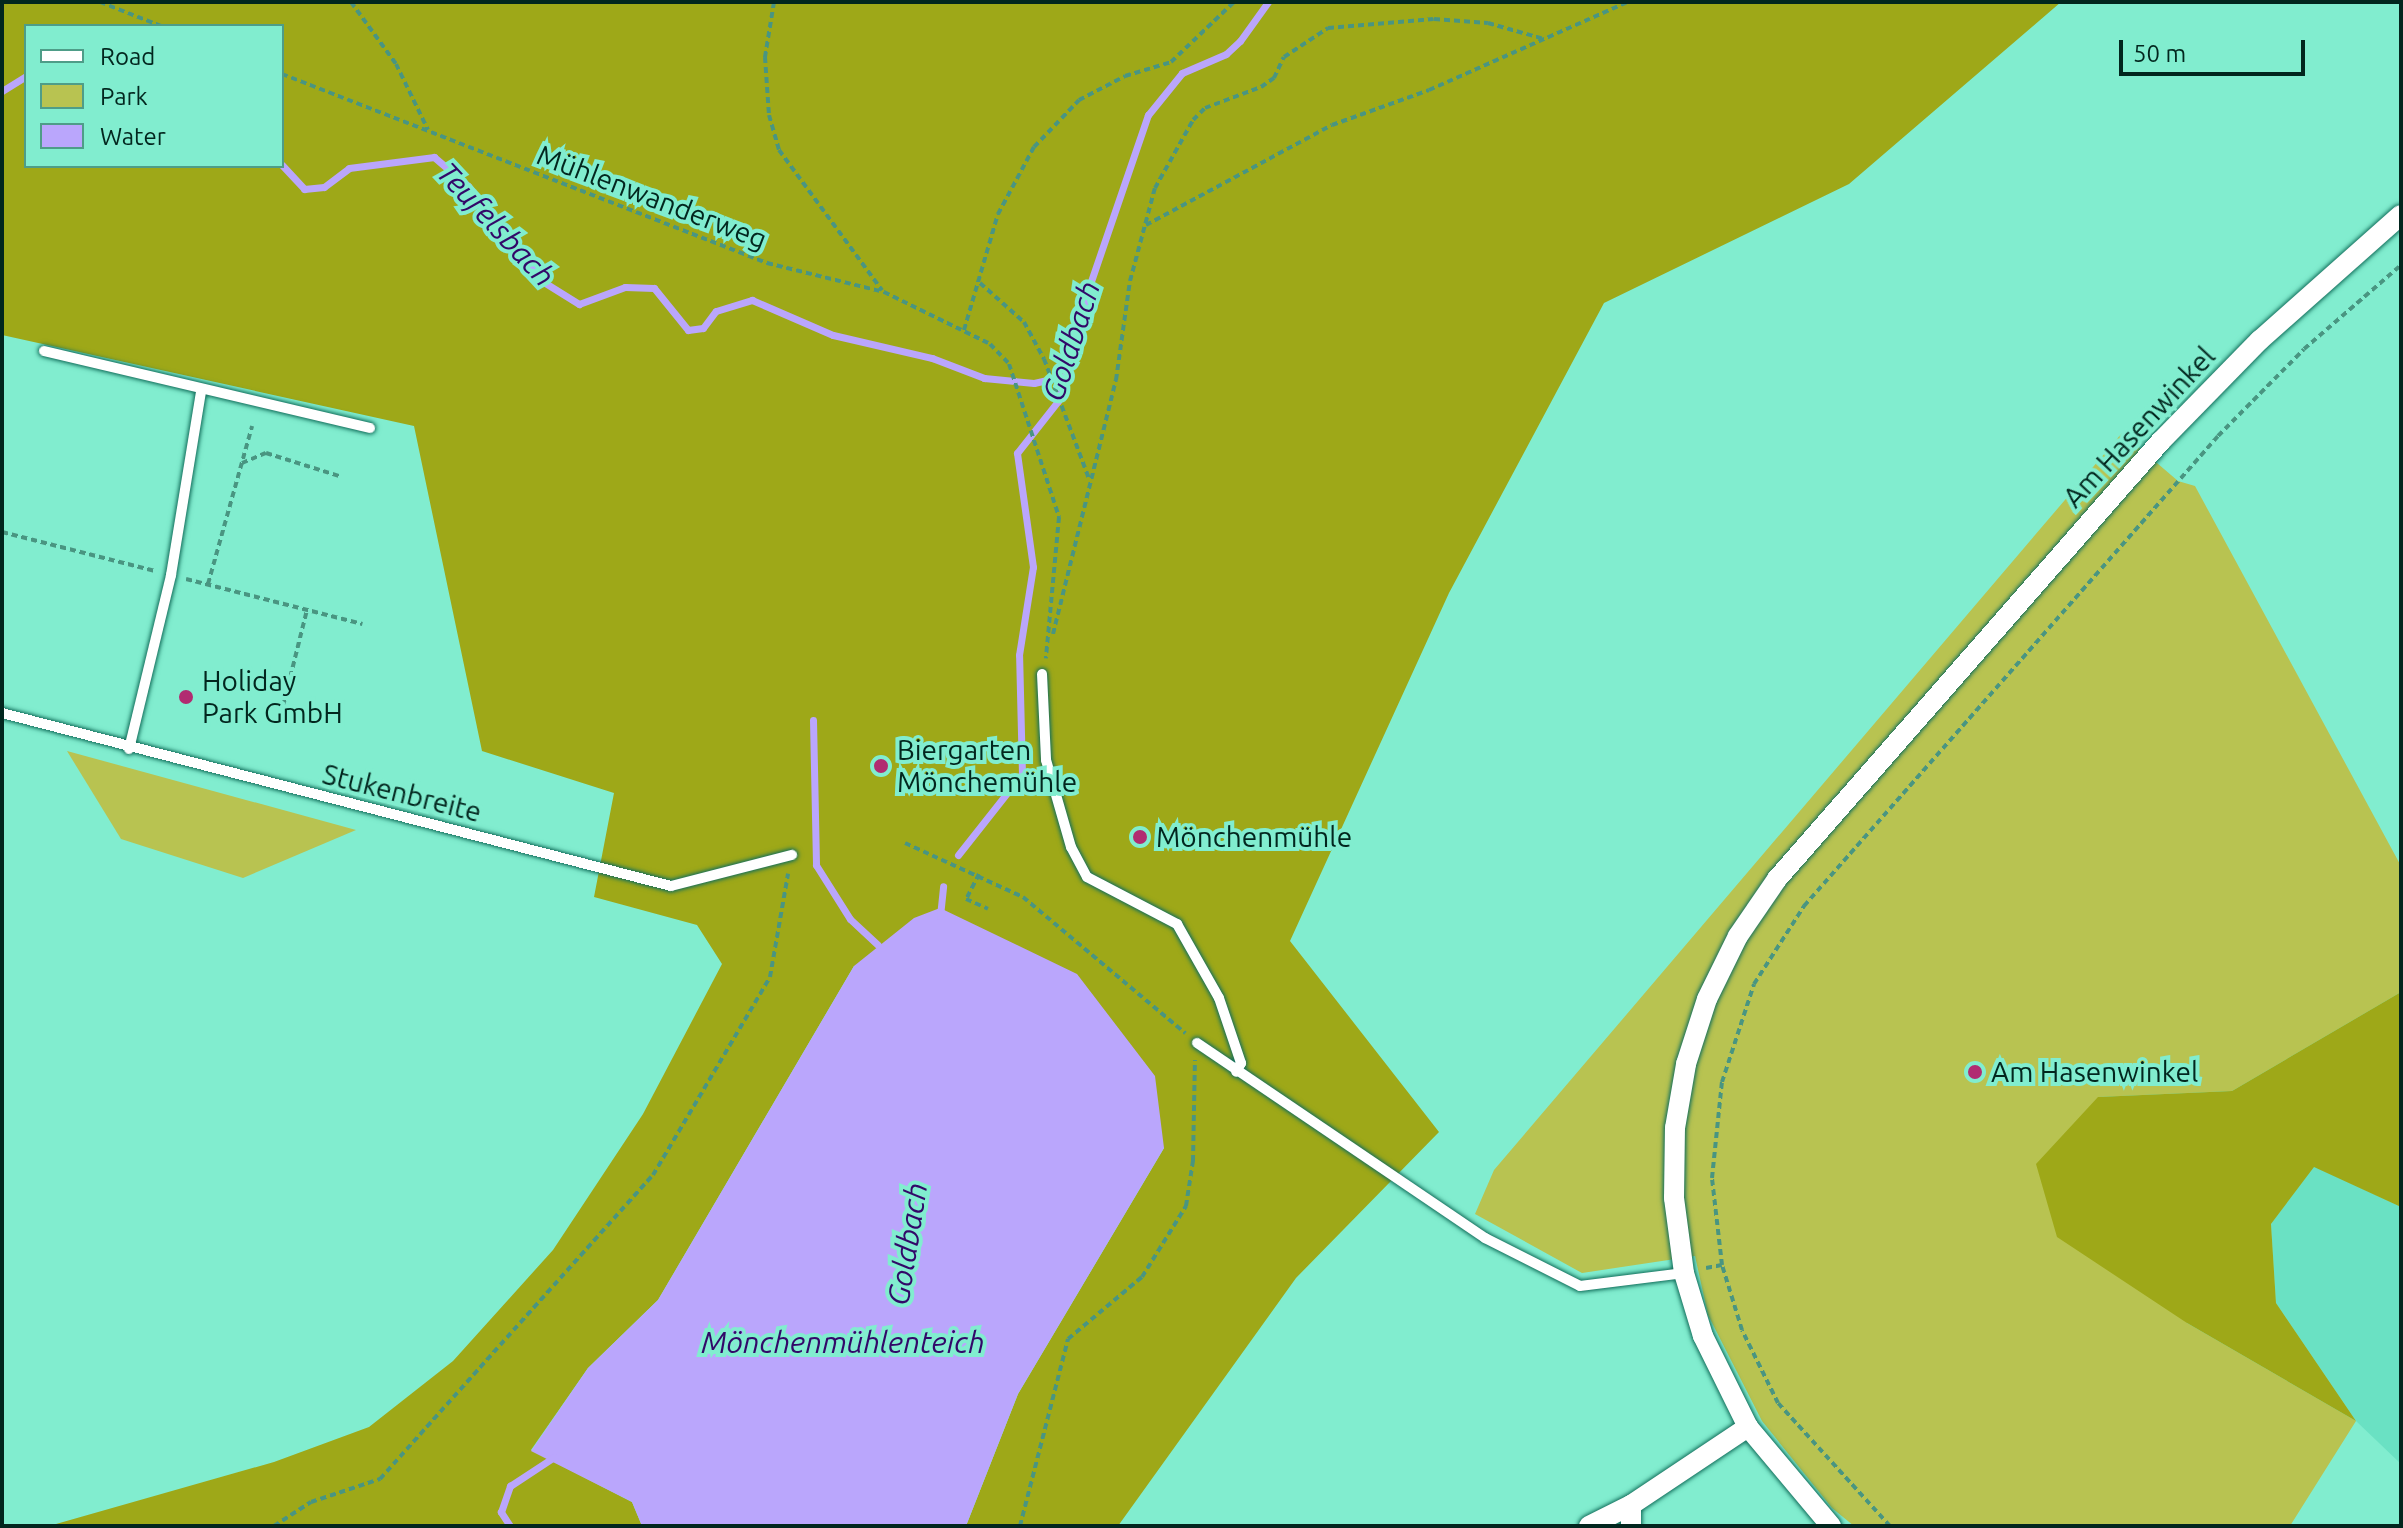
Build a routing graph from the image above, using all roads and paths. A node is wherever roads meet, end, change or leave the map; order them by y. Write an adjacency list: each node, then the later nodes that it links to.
1 (100, 2): 6 (path)
2 (351, 2): 9 (path)
3 (774, 2): 14 (path)
4 (1234, 2): 13 (path)
5 (1628, 2): 7 (path)
6 (156, 24)
7 (1544, 39): 11 (path); 11 (path)
8 (284, 75): 9 (path, Mühlenwanderweg)
9 (429, 132): 14 (path, Mühlenwanderweg)
10 (2401, 215): 38 (street, Am Hasenwinkel)
11 (1146, 225): 22 (path)
12 (2401, 265): 46 (path)
13 (980, 283): 15 (path); 22 (path)
14 (884, 292): 15 (path, Mühlenwanderweg)
15 (964, 330): 22 (path)
16 (44, 351): 17 (lane)
17 (201, 392): 19 (lane); 24 (lane)
18 (252, 426): 20 (path)
19 (370, 428)
20 (242, 463): 21 (path); 25 (path)
21 (339, 476)
22 (1089, 479)
23 (2, 532): 24 (path)
24 (171, 575): 25 (path); 31 (lane)
25 (208, 584): 26 (path)
26 (307, 610): 27 (path); 29 (path)
27 (362, 624)
28 (1042, 674): 37 (lane)
29 (283, 706)
30 (2, 713): 31 (lane, Stukenbreite)
31 (129, 749): 33 (lane, Stukenbreite)
32 (905, 843): 34 (path)
33 (792, 855): 41 (path)
34 (979, 874): 35 (path); 36 (path)
35 (988, 909)
36 (1197, 1043): 37 (lane); 42 (path)
37 (1236, 1072): 38 (lane)
38 (1684, 1273): 39 (street, Am Hasenwinkel)
39 (1748, 1427): 40 (street); 45 (street, Am Hasenwinkel)
40 (1631, 1505): 43 (street); 44 (street)
41 (274, 1526)
42 (1020, 1526)
43 (1589, 1526)
44 (1631, 1526)
45 (1831, 1526)
46 (1890, 1526)

